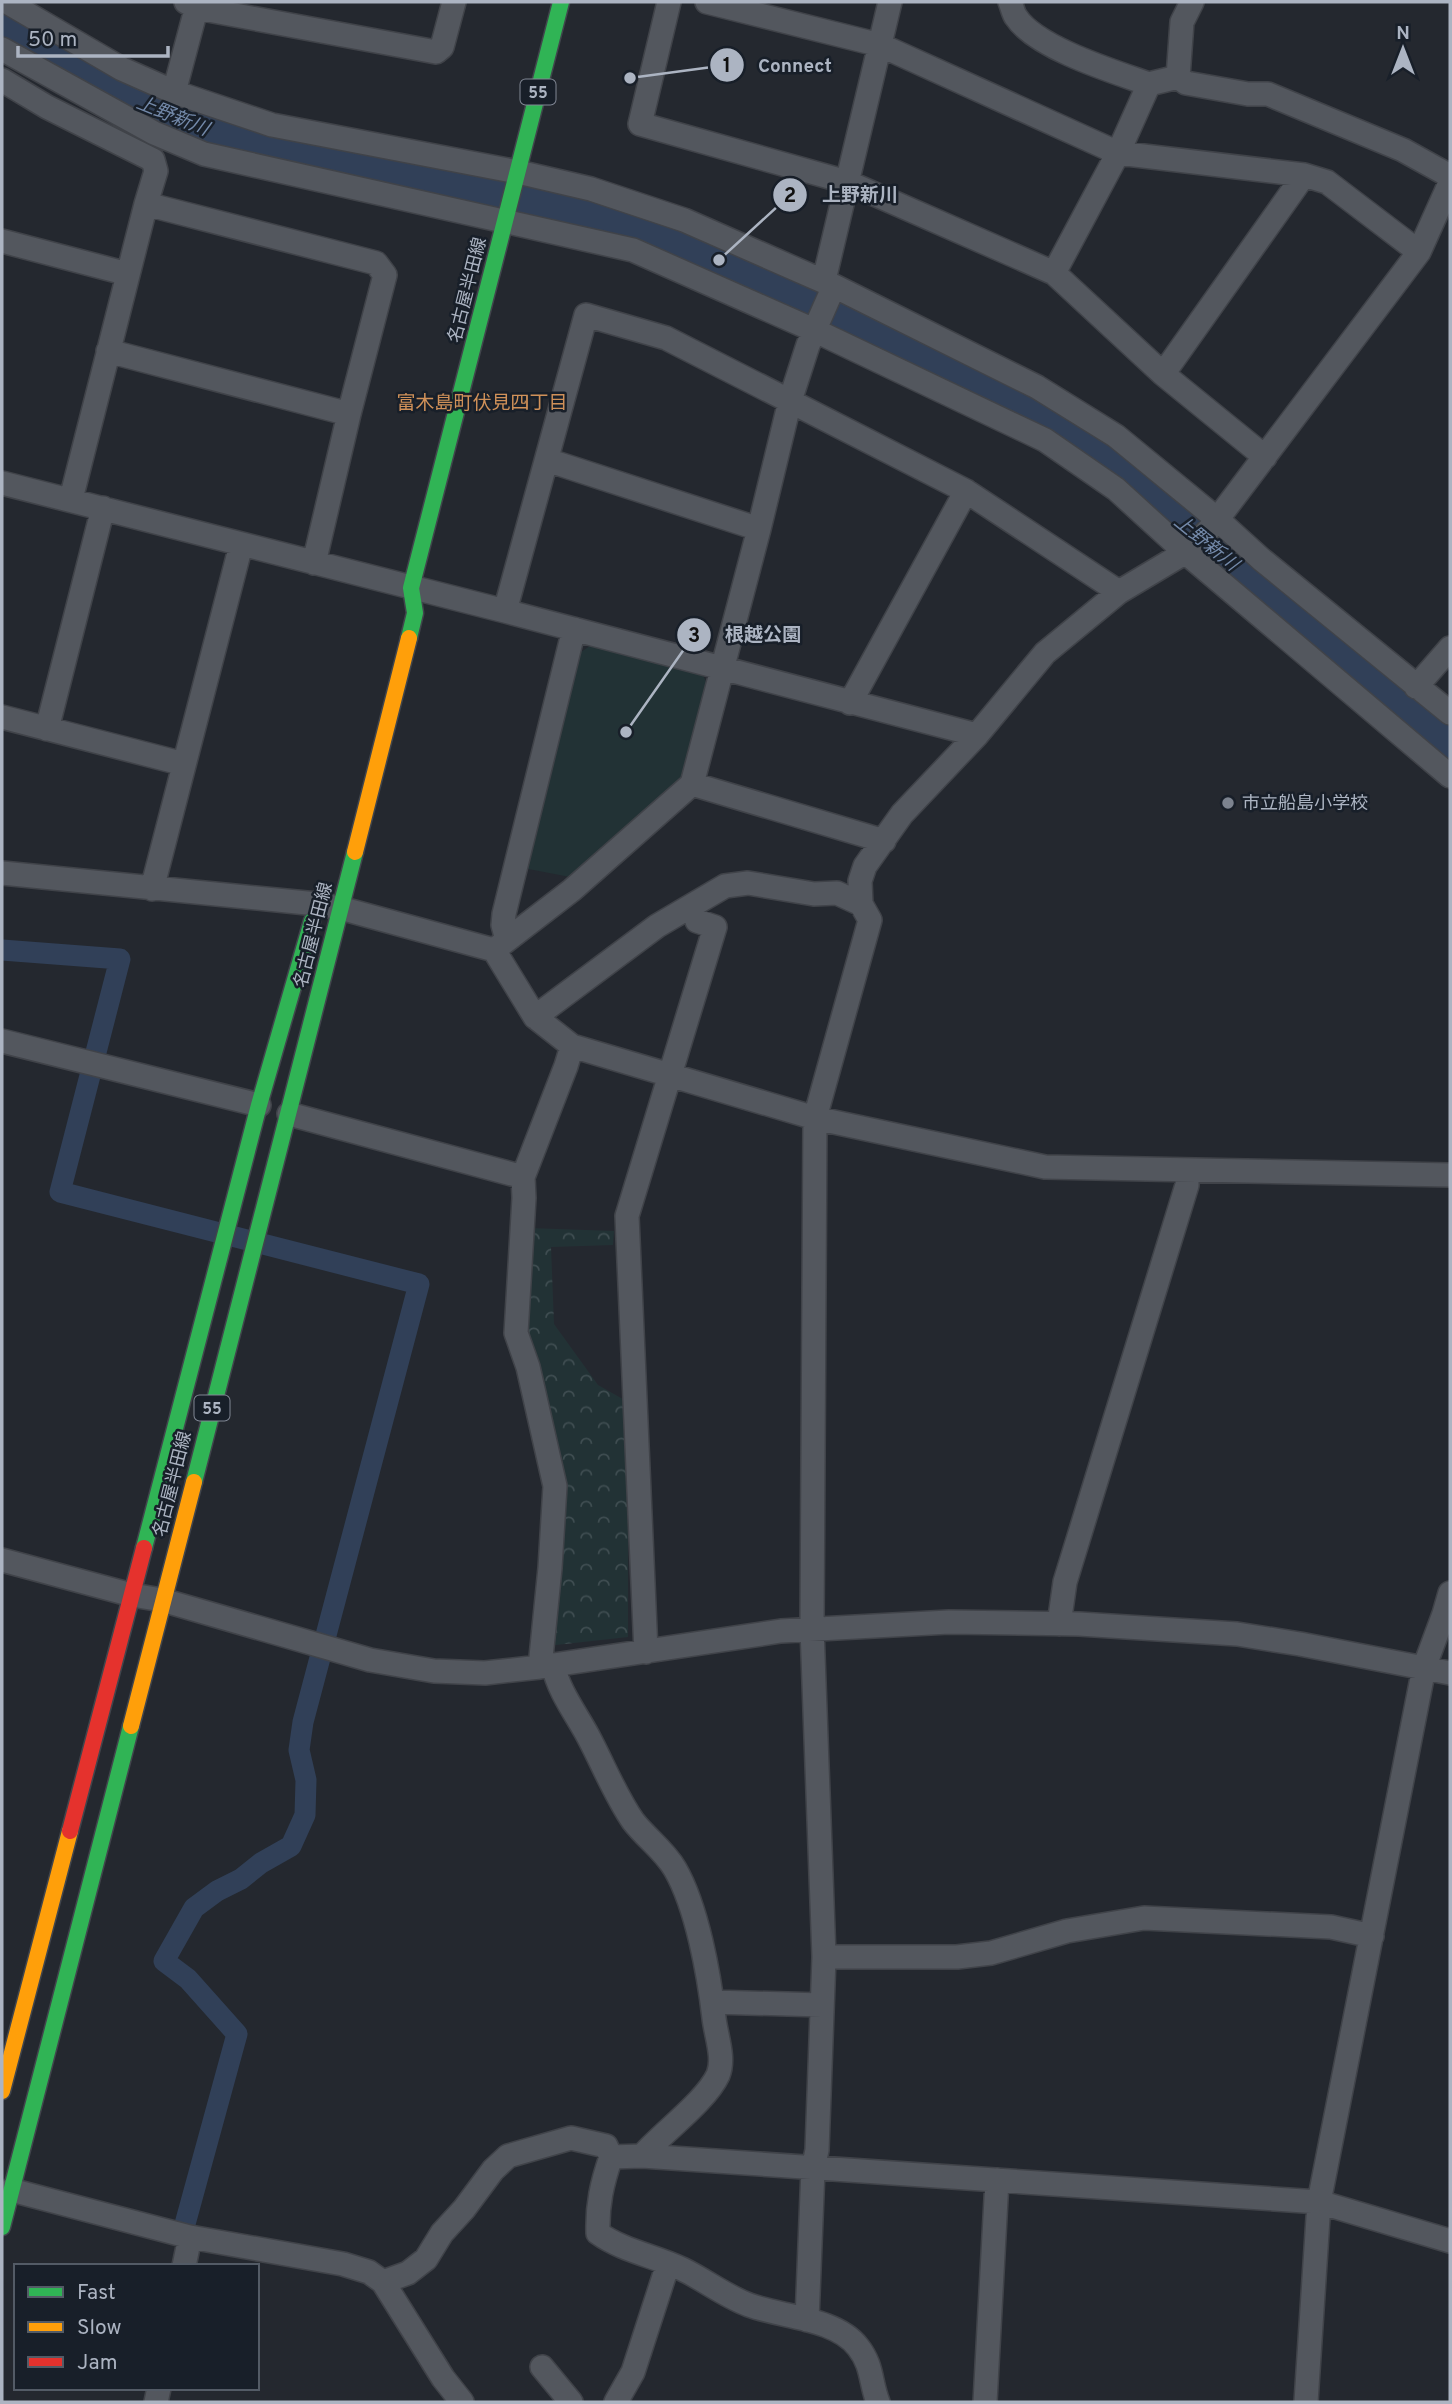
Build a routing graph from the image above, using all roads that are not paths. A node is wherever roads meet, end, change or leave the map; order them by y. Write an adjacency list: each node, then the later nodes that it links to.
1 (7, 2): 15 (street)
2 (454, 2): 9 (street)
3 (561, 2): 19 (main road, 名古屋半田線 / 55)
4 (669, 2): 20 (street)
5 (707, 2): 10 (street)
6 (890, 2): 10 (street)
7 (1010, 2): 14 (street)
8 (1192, 2): 12 (street)
9 (194, 4): 15 (street)
10 (880, 45): 16 (street); 20 (street)
11 (2, 49): 23 (street)
12 (1178, 77): 14 (street); 18 (street)
13 (2, 80): 22 (street)
14 (1149, 84): 16 (street)
15 (174, 92): 19 (street)
16 (1118, 153): 17 (street); 27 (street)
17 (1304, 175): 25 (street); 31 (street)
18 (1450, 176)
19 (516, 177): 23 (main road, 名古屋半田線 / 55); 28 (street)
20 (847, 183): 27 (street); 28 (street)
21 (1450, 183): 25 (street)
22 (146, 204): 26 (street); 33 (street)
23 (505, 216): 29 (street); 45 (main road, 名古屋半田線 / 55)
24 (2, 242): 26 (street)
25 (1419, 252): 34 (street)
26 (128, 274): 30 (street)
27 (1054, 274): 31 (street)
28 (829, 288): 29 (street); 40 (street)
29 (816, 331): 32 (street); 43 (street)
30 (108, 351): 33 (street); 38 (street)
31 (1163, 374): 34 (street)
32 (790, 401): 35 (street); 37 (street); 41 (street)
33 (349, 414): 44 (street)
34 (1265, 457): 40 (street)
35 (547, 460): 41 (street); 48 (street)
36 (2, 483): 38 (street)
37 (966, 491): 46 (street); 53 (street)
38 (71, 499): 39 (street)
39 (103, 508): 42 (street); 56 (street)
40 (1215, 522): 43 (street); 52 (street)
41 (759, 529): 51 (street)
42 (241, 545): 44 (street); 58 (street)
43 (1188, 550): 46 (street); 59 (street)
44 (314, 564): 45 (street)
45 (411, 588): 47 (main road, 名古屋半田線 / 55); 48 (street); 64 (main road, 名古屋半田線 / 55)
46 (1119, 592): 57 (street)
47 (394, 608)
48 (505, 611): 49 (street)
49 (574, 629): 51 (street); 67 (street)
50 (1450, 648): 52 (street)
51 (722, 667): 53 (street); 60 (street)
52 (1416, 687): 54 (street)
53 (850, 703): 57 (street)
54 (1450, 713)
55 (2, 718): 56 (street)
56 (47, 729): 58 (street)
57 (976, 735): 61 (street)
58 (184, 764): 63 (street)
59 (1450, 776)
60 (692, 784): 61 (street); 67 (street)
61 (884, 841): 65 (street)
62 (2, 873): 63 (street)
63 (152, 889): 64 (street)
64 (326, 901): 67 (street); 72 (main road, 名古屋半田線 / 55); 73 (main road, 名古屋半田線 / 55)
65 (862, 904): 68 (street); 74 (street)
66 (697, 921): 71 (street)
67 (500, 945): 68 (street)
68 (535, 1017): 70 (street)
69 (2, 1041): 72 (street)
70 (572, 1046): 71 (street); 77 (street)
71 (668, 1074): 74 (street); 84 (street)
72 (259, 1105): 80 (main road, 名古屋半田線 / 55)
73 (289, 1114): 77 (street); 81 (main road, 名古屋半田線 / 55)
74 (815, 1118): 75 (street); 83 (street)
75 (1188, 1171): 76 (street); 82 (street)
76 (1450, 1175)
77 (523, 1177): 85 (street)
78 (2, 1560): 80 (street)
79 (1450, 1593): 86 (street)
80 (132, 1595): 81 (street); 92 (main road, 名古屋半田線 / 55)
81 (162, 1600): 85 (street); 97 (main road, 名古屋半田線 / 55)
82 (1059, 1624): 83 (street); 86 (street)
83 (812, 1628): 84 (street); 89 (street)
84 (646, 1651): 85 (street)
85 (547, 1666): 90 (street)
86 (1424, 1668): 87 (street); 88 (street)
87 (1450, 1673)
88 (1372, 1936): 89 (street); 98 (street)
89 (824, 1957): 91 (street)
90 (712, 2002): 91 (street); 93 (street)
91 (822, 2005): 95 (street)
92 (2, 2091)
93 (642, 2156): 94 (street); 95 (street)
94 (611, 2157): 103 (street); 104 (street)
95 (813, 2169): 96 (street); 105 (street)
96 (997, 2180): 98 (street); 113 (street)
97 (11, 2190): 99 (main road, 名古屋半田線 / 55); 100 (street)
98 (1319, 2202): 101 (street); 114 (street)
99 (2, 2227)
100 (190, 2237): 102 (street); 104 (street)
101 (1450, 2241)
102 (184, 2264)
103 (668, 2264): 105 (street); 108 (street)
104 (383, 2282): 107 (street)
105 (807, 2320): 112 (street)
106 (542, 2367): 111 (street)
107 (443, 2378): 109 (street); 110 (street)
108 (623, 2400)
109 (439, 2402)
110 (462, 2402)
111 (571, 2402)
112 (878, 2402)
113 (985, 2402)
114 (1306, 2402)

